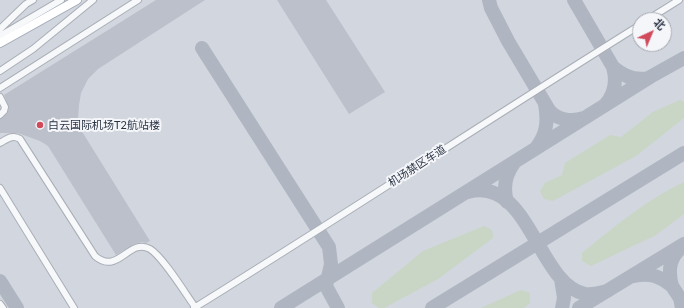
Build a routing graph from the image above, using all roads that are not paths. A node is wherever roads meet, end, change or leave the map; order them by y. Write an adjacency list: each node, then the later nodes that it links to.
1 (33, 0): 7 (street)
2 (61, 0): 11 (street)
3 (78, 0): 12 (main road)
4 (93, 0): 13 (street)
5 (138, 0): 14 (street)
6 (679, 0): 8 (street)
7 (27, 2): 9 (street)
8 (660, 12)
9 (0, 29)
10 (632, 30): 22 (street, 机场禁区车道)
11 (0, 36)
12 (0, 43)
13 (0, 71)
14 (0, 88)
15 (0, 97): 16 (street)
16 (0, 115)
17 (0, 143): 22 (street)
18 (0, 188): 21 (street)
19 (0, 304): 20 (street)
20 (3, 308)
21 (74, 308)
22 (195, 308)

